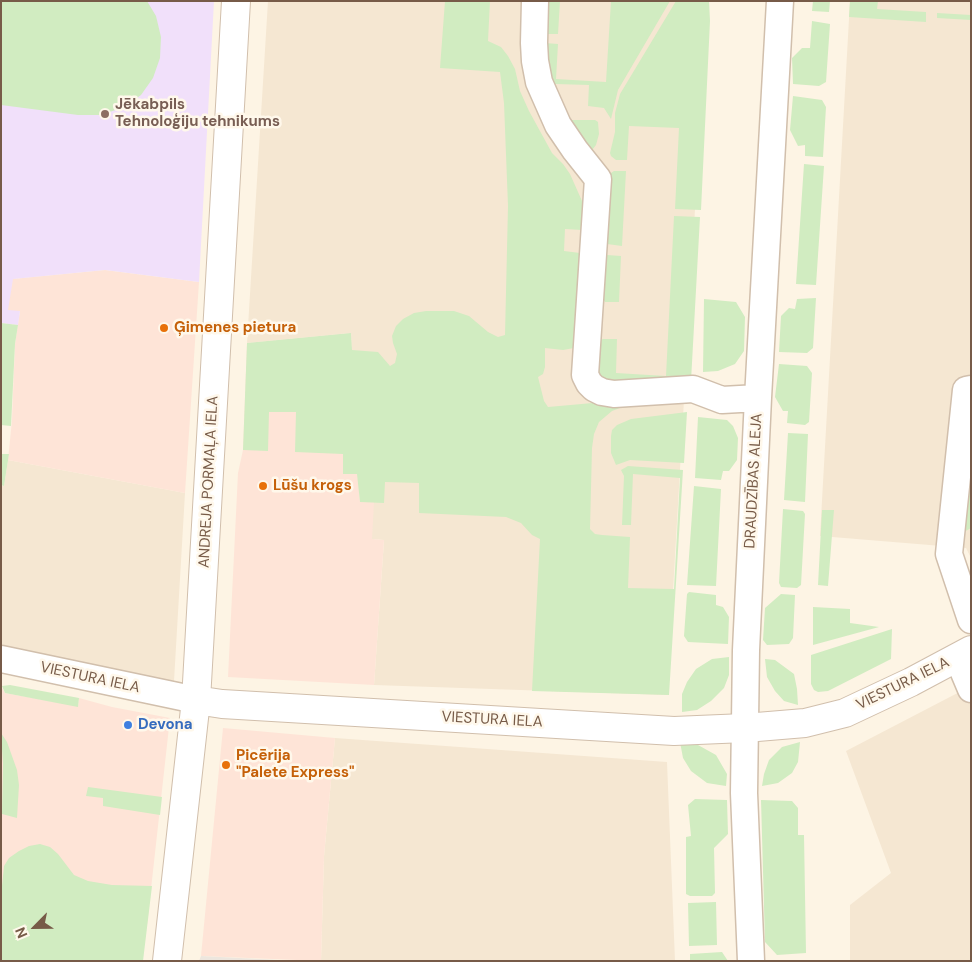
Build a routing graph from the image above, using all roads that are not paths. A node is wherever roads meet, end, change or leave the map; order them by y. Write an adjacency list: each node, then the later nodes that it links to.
1 (236, 1): 11 (street, ANDREJA PORMAĻA IELA)
2 (536, 1): 5 (street)
3 (780, 1): 5 (street, DRAUDZĪBAS ALEJA)
4 (971, 389): 6 (street)
5 (758, 398): 12 (street, DRAUDZĪBAS ALEJA)
6 (971, 620)
7 (971, 650): 12 (street, VIESTURA IELA)
8 (1, 659): 11 (street, VIESTURA IELA)
9 (971, 659): 10 (street)
10 (971, 689)
11 (196, 700): 12 (street, VIESTURA IELA); 13 (street, ANDREJA PORMAĻA IELA)
12 (745, 728): 14 (street, DRAUDZĪBAS ALEJA)
13 (167, 961)
14 (751, 961)

